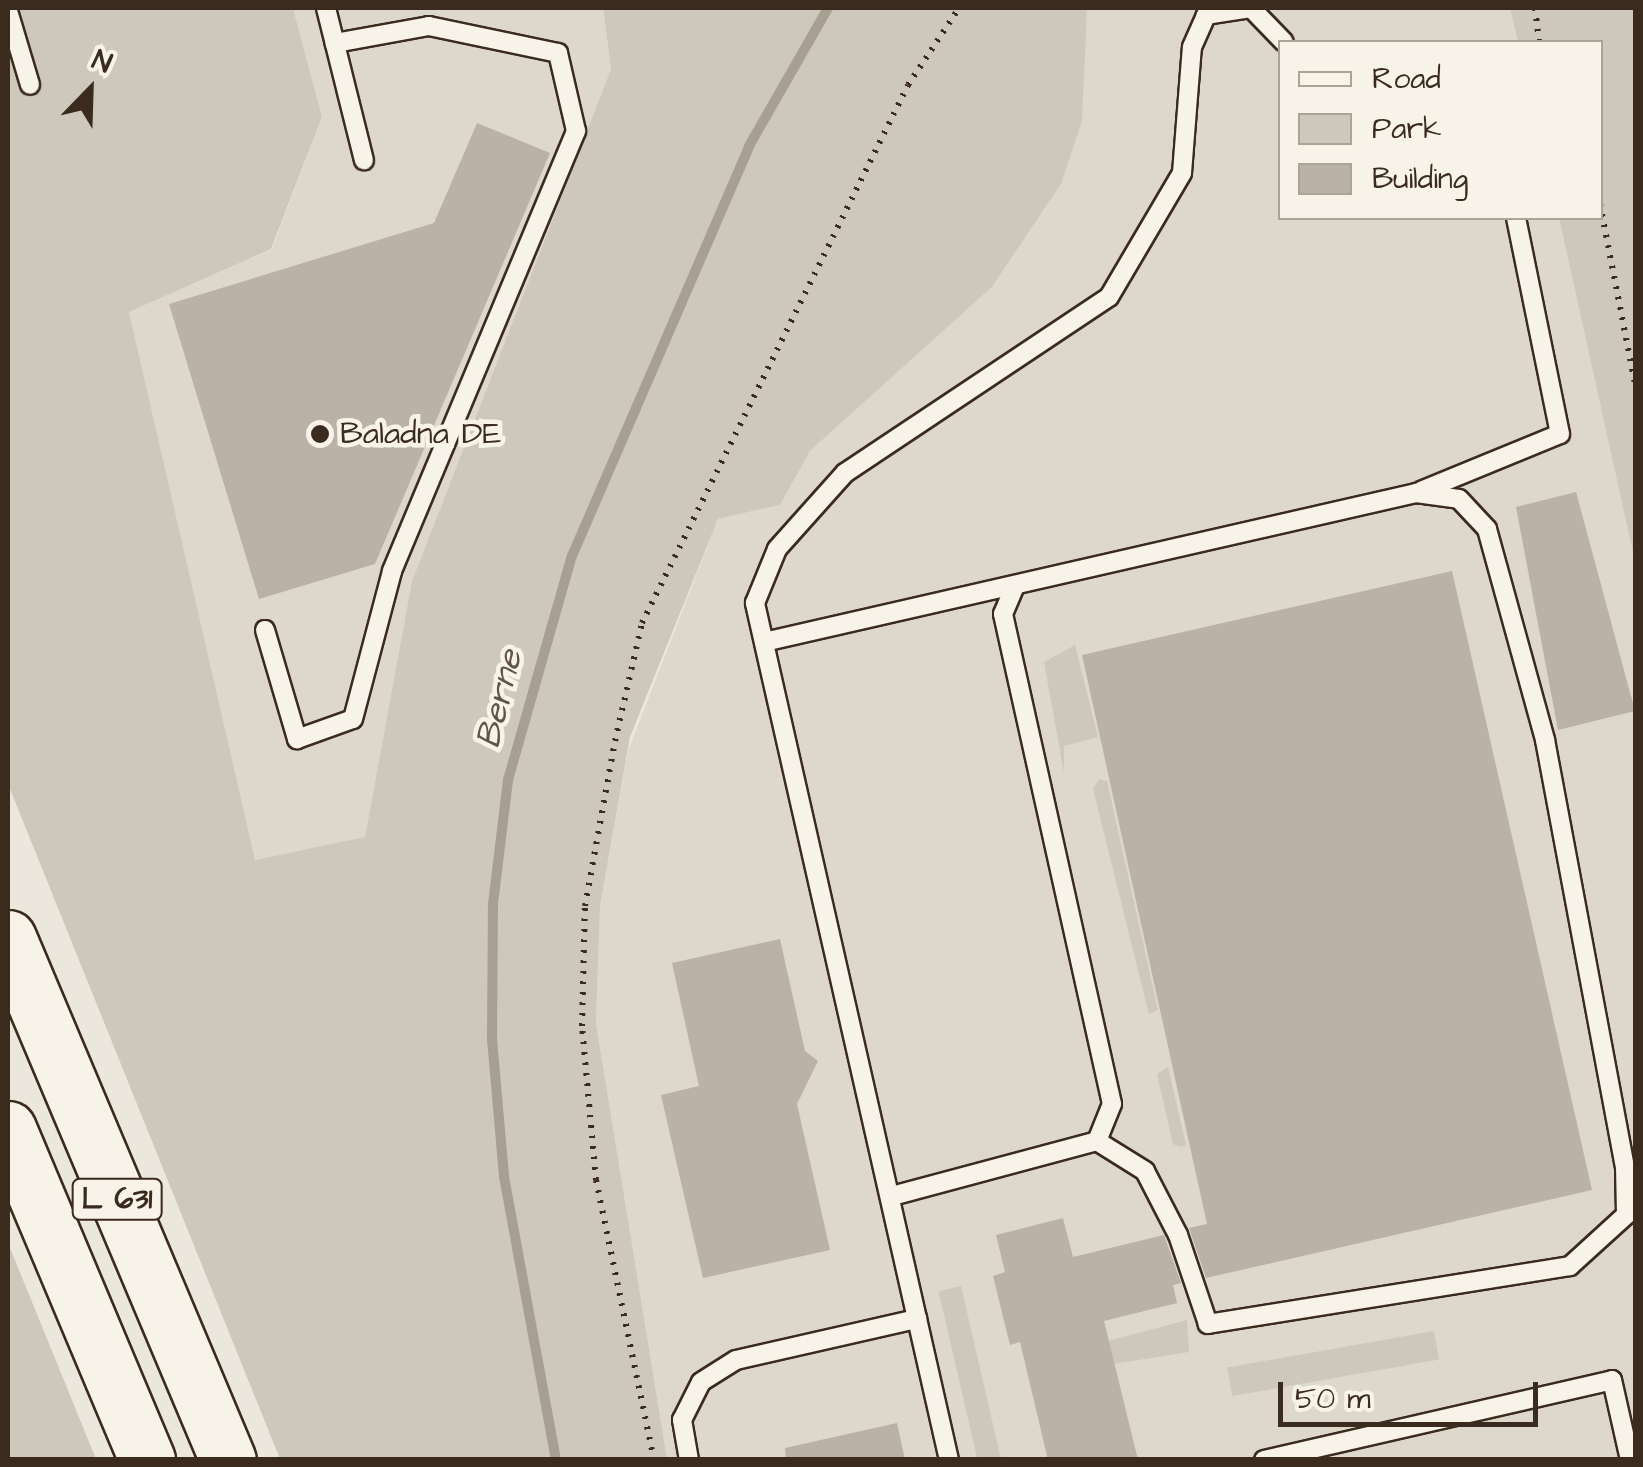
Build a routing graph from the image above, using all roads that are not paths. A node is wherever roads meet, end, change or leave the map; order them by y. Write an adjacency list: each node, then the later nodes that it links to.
1 (326, 8): 5 (lane)
2 (1251, 8): 4 (lane); 12 (lane)
3 (8, 11): 6 (lane)
4 (1282, 40)
5 (335, 43): 7 (lane); 11 (lane)
6 (30, 85)
7 (364, 160)
8 (1516, 220): 9 (lane)
9 (1416, 492): 10 (lane); 15 (lane)
10 (1015, 586): 12 (lane); 15 (lane)
11 (266, 630)
12 (764, 642): 16 (lane)
13 (8, 938): 19 (main road, L 631)
14 (8, 1129): 18 (main road, L 631)
15 (1097, 1140): 16 (lane)
16 (892, 1196): 17 (lane)
17 (917, 1319): 20 (lane); 21 (lane)
18 (147, 1460)
19 (228, 1460)
20 (689, 1460)
21 (949, 1460)
22 (1264, 1460): 23 (lane)
23 (1630, 1460)

